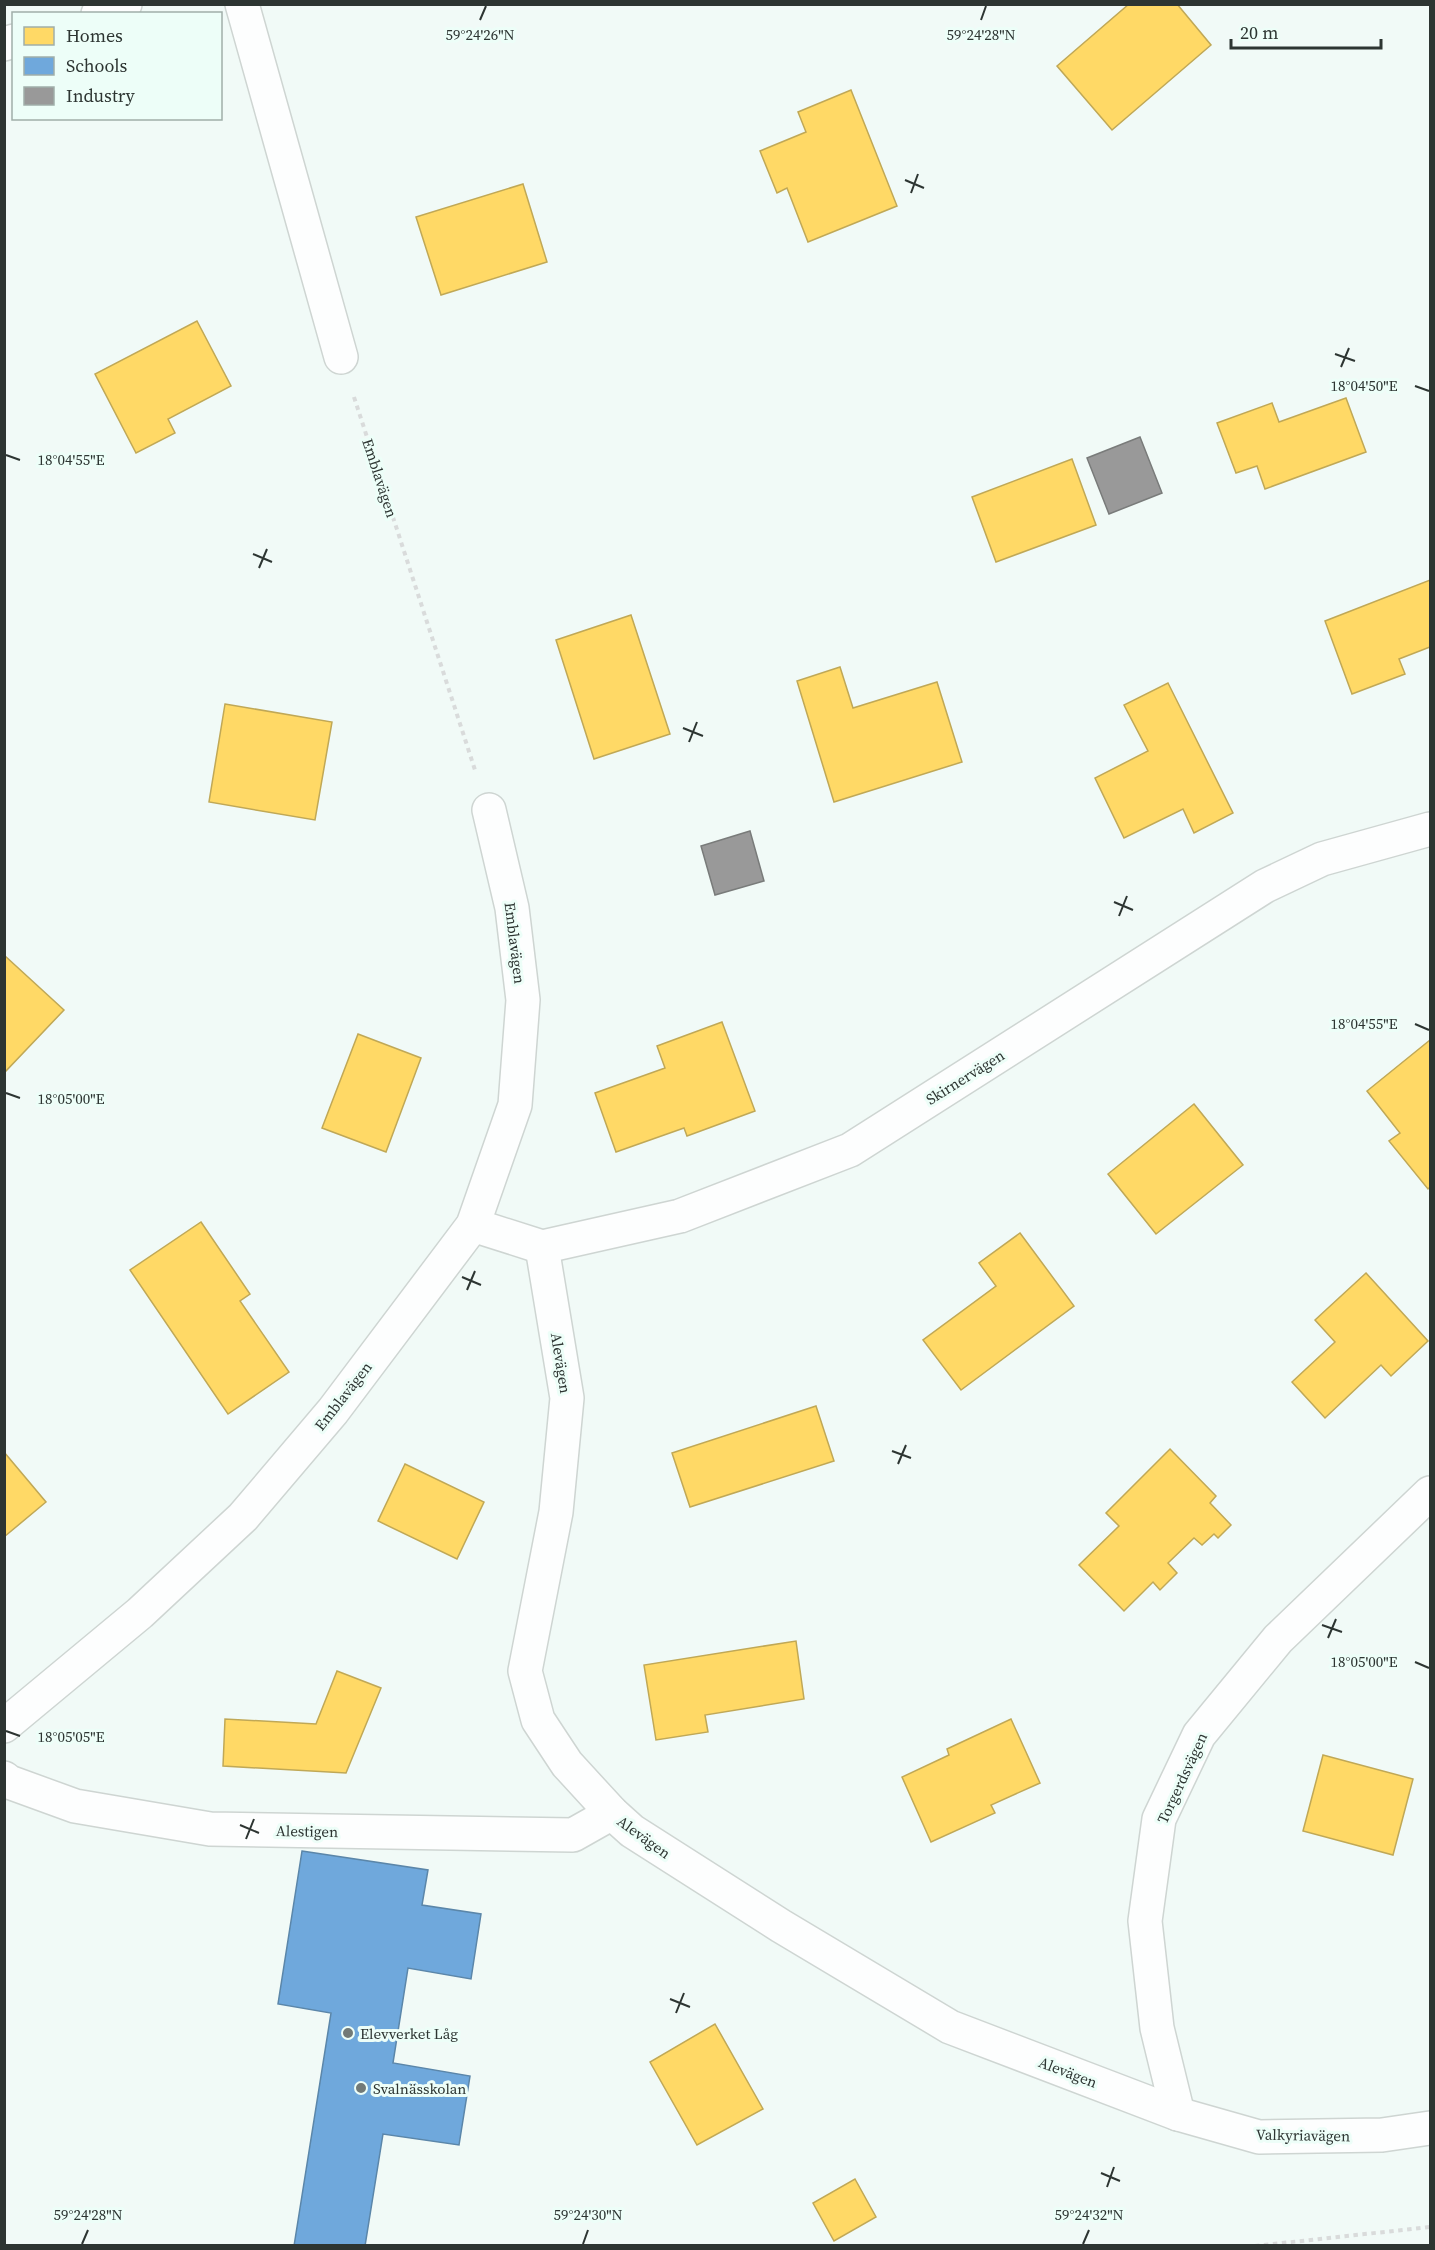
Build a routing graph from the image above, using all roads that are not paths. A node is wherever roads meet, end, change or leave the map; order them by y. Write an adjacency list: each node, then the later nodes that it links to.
1 (125, 4): 3 (street)
2 (242, 4): 4 (street)
3 (103, 12)
4 (341, 357)
5 (489, 810): 7 (street, Emblavägen)
6 (1431, 829): 8 (street, Skirnervägen)
7 (473, 1225): 8 (street); 10 (street, Emblavägen)
8 (542, 1247): 12 (street, Alevägen)
9 (1431, 1493): 13 (street, Torgerdsvägen)
10 (4, 1726)
11 (4, 1778): 12 (street, Alestigen)
12 (612, 1813): 13 (street, Alevägen)
13 (1178, 2114): 14 (street, Valkyriavägen)
14 (1431, 2128)

